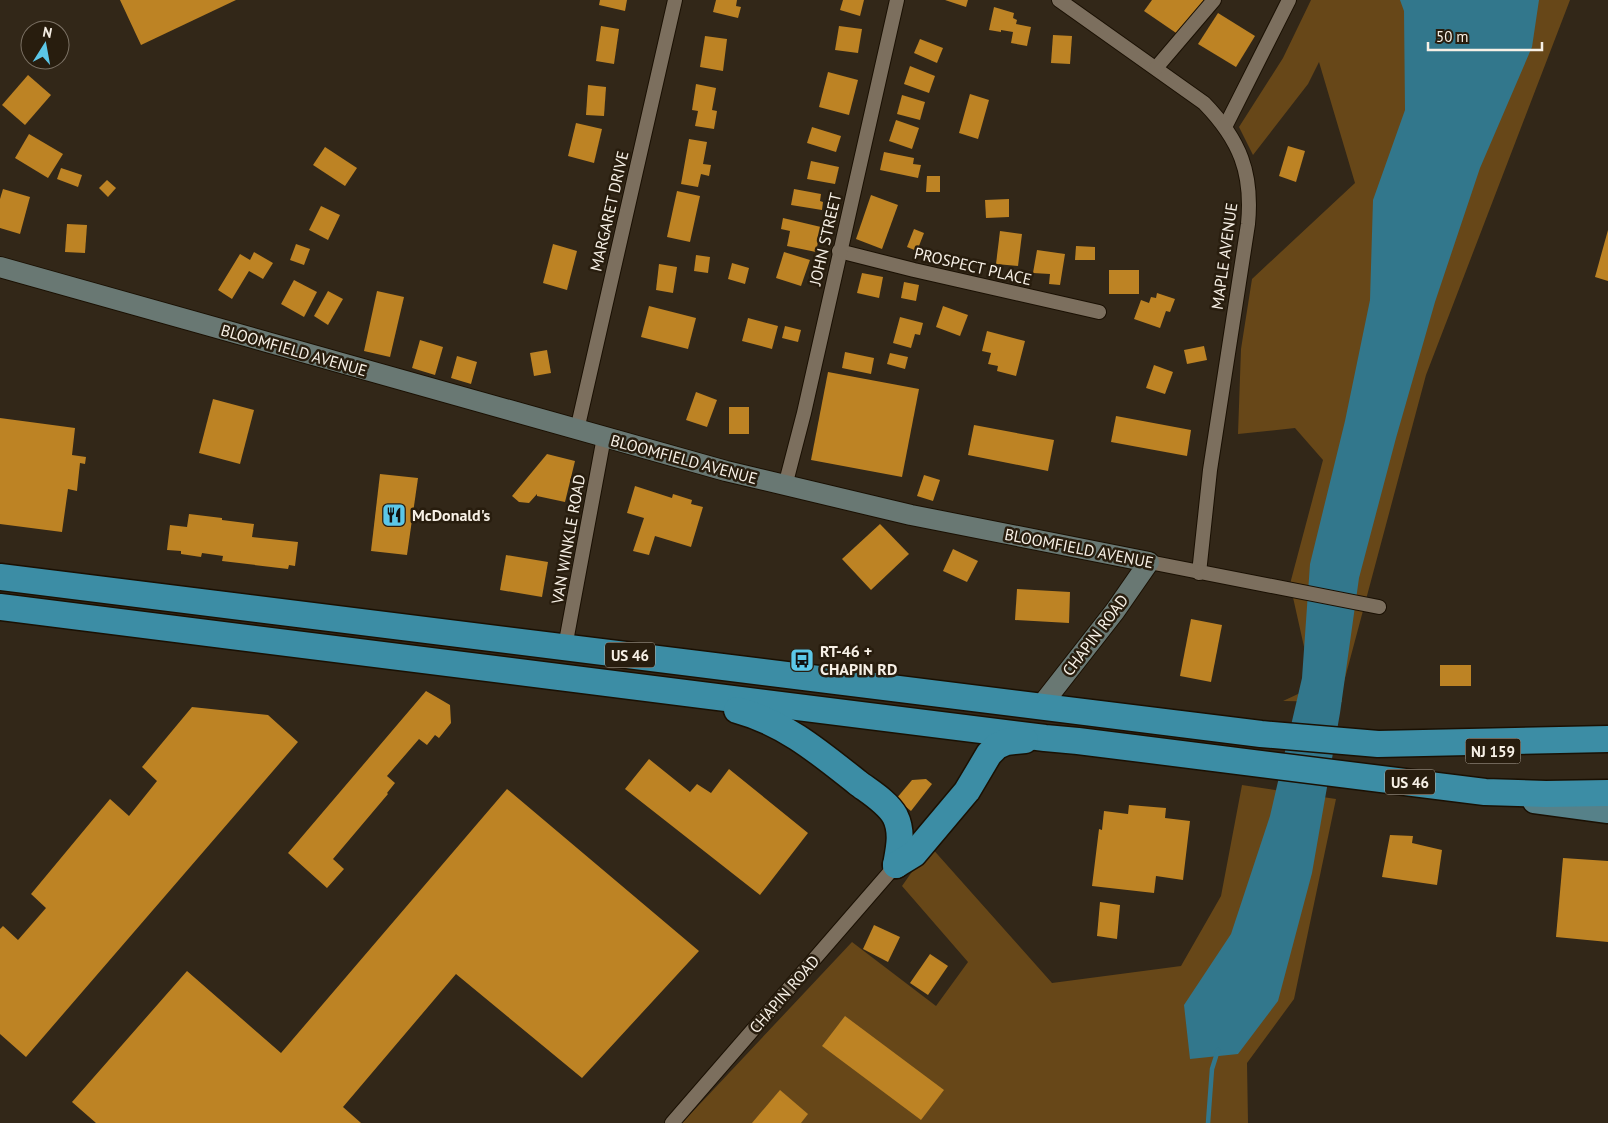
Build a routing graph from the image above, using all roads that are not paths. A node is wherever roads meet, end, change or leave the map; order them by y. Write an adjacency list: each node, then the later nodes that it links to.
1 (675, 0): 11 (street, MARGARET DRIVE)
2 (897, 0): 8 (street, JOHN STREET)
3 (1059, 0): 6 (street, MAPLE AVENUE)
4 (1214, 0): 6 (street)
5 (1289, 0): 7 (street)
6 (1156, 68): 7 (street, MAPLE AVENUE)
7 (1225, 127): 15 (street, MAPLE AVENUE)
8 (839, 252): 10 (street, PROSPECT PLACE); 13 (street, JOHN STREET)
9 (0, 267): 11 (street, BLOOMFIELD AVENUE)
10 (1099, 312)
11 (577, 430): 12 (street, BLOOMFIELD AVENUE)
12 (604, 437): 13 (street, BLOOMFIELD AVENUE); 19 (street, VAN WINKLE ROAD)
13 (784, 486): 14 (street, BLOOMFIELD AVENUE)
14 (1149, 562): 15 (street, BLOOMFIELD AVENUE); 21 (street, CHAPIN ROAD)
15 (1199, 572): 18 (street, BLOOMFIELD AVENUE)
16 (0, 577): 19 (highway, US 46)
17 (0, 607): 20 (highway, US 46)
18 (1379, 607)
19 (565, 647): 21 (highway, US 46)
20 (664, 690): 22 (highway, US 46); 29 (highway)
21 (1040, 707): 24 (highway, US 46)
22 (1045, 738): 26 (highway, US 46); 29 (highway)
23 (1608, 739): 24 (highway, US 46)
24 (1378, 744): 25 (main road, NJ 159)
25 (1608, 752)
26 (1484, 792): 27 (highway, US 46); 28 (main road)
27 (1608, 793)
28 (1608, 812)
29 (896, 865): 30 (street, CHAPIN ROAD)
30 (672, 1123)

